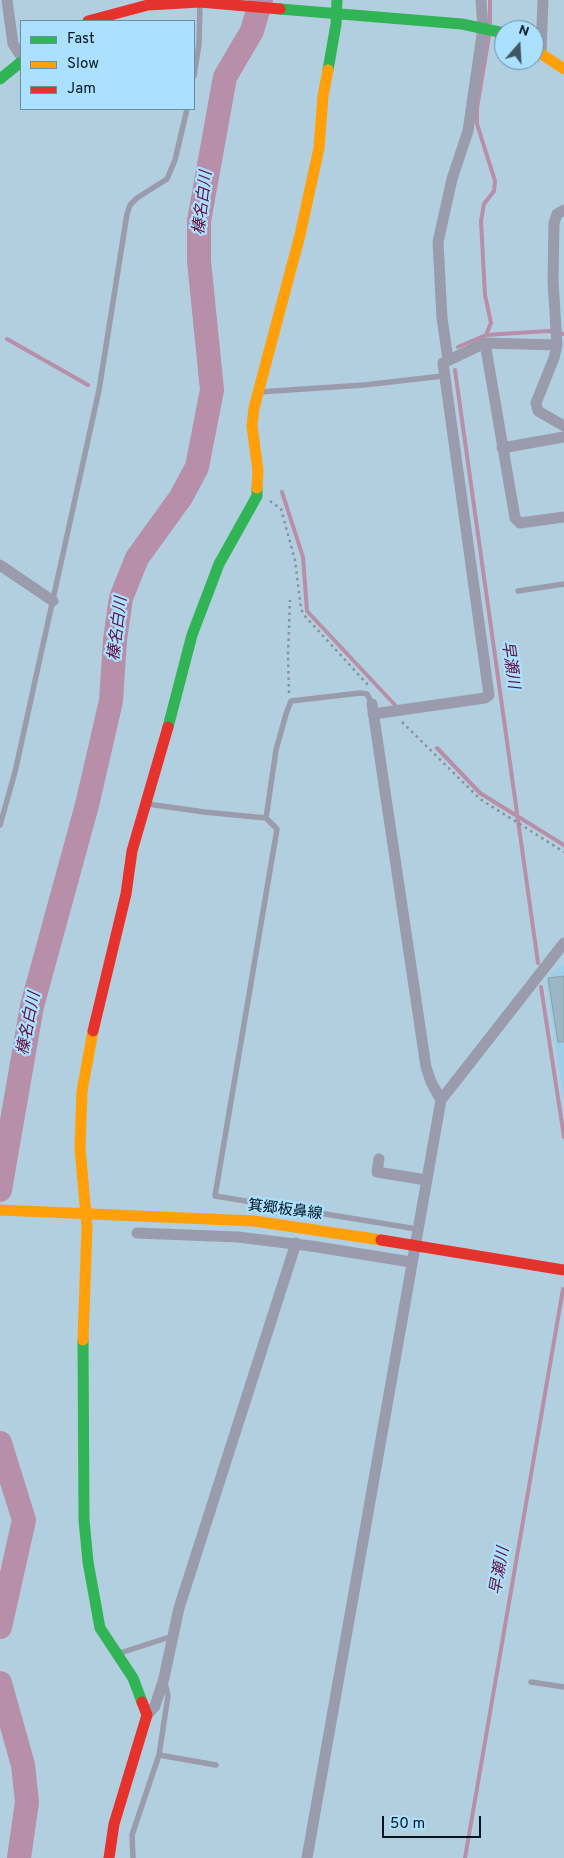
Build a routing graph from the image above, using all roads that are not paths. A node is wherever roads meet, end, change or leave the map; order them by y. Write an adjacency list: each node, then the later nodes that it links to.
1 (7, 0): 11 (street)
2 (337, 0): 6 (street)
3 (481, 0): 9 (street)
4 (542, 0): 8 (street)
5 (204, 2): 6 (street); 7 (street); 15 (lane)
6 (332, 13): 9 (street); 25 (street)
7 (91, 20)
8 (540, 20)
9 (483, 28): 10 (street); 22 (street)
10 (494, 31)
11 (20, 54)
12 (544, 56): 14 (street)
13 (20, 63): 16 (street)
14 (564, 69)
15 (195, 70)
16 (0, 79)
17 (187, 110): 33 (lane)
18 (564, 210): 19 (street)
19 (559, 280): 21 (street)
20 (485, 343): 21 (street); 22 (street); 28 (street)
21 (557, 345): 23 (street)
22 (448, 359): 24 (street)
23 (559, 361): 26 (street)
24 (443, 376): 25 (lane); 34 (street)
25 (258, 392): 35 (street)
26 (564, 426)
27 (564, 437): 28 (street)
28 (502, 448): 29 (street)
29 (564, 516)
30 (0, 565): 33 (street)
31 (564, 584): 32 (lane)
32 (518, 591)
33 (53, 601): 37 (lane)
34 (373, 709): 36 (lane); 39 (street)
35 (147, 804): 36 (lane); 43 (street)
36 (266, 818): 44 (lane)
37 (0, 825)
38 (564, 943): 39 (street)
39 (441, 1100): 41 (street)
40 (379, 1159): 41 (street)
41 (426, 1180): 44 (street)
42 (0, 1210): 43 (street, 箕郷板鼻線)
43 (80, 1212): 47 (street, 箕郷板鼻線); 51 (street)
44 (417, 1229): 47 (street)
45 (137, 1233): 46 (street)
46 (296, 1244): 48 (street); 50 (street)
47 (414, 1245): 48 (street); 49 (street, 箕郷板鼻線)
48 (411, 1262): 60 (street)
49 (564, 1270)
50 (173, 1636): 51 (lane); 52 (street)
51 (118, 1654): 55 (street)
52 (164, 1678): 55 (street); 56 (lane)
53 (531, 1682): 54 (lane)
54 (564, 1687)
55 (147, 1715): 58 (street)
56 (159, 1755): 57 (lane); 59 (lane)
57 (216, 1765)
58 (109, 1858)
59 (133, 1858)
60 (307, 1858)

